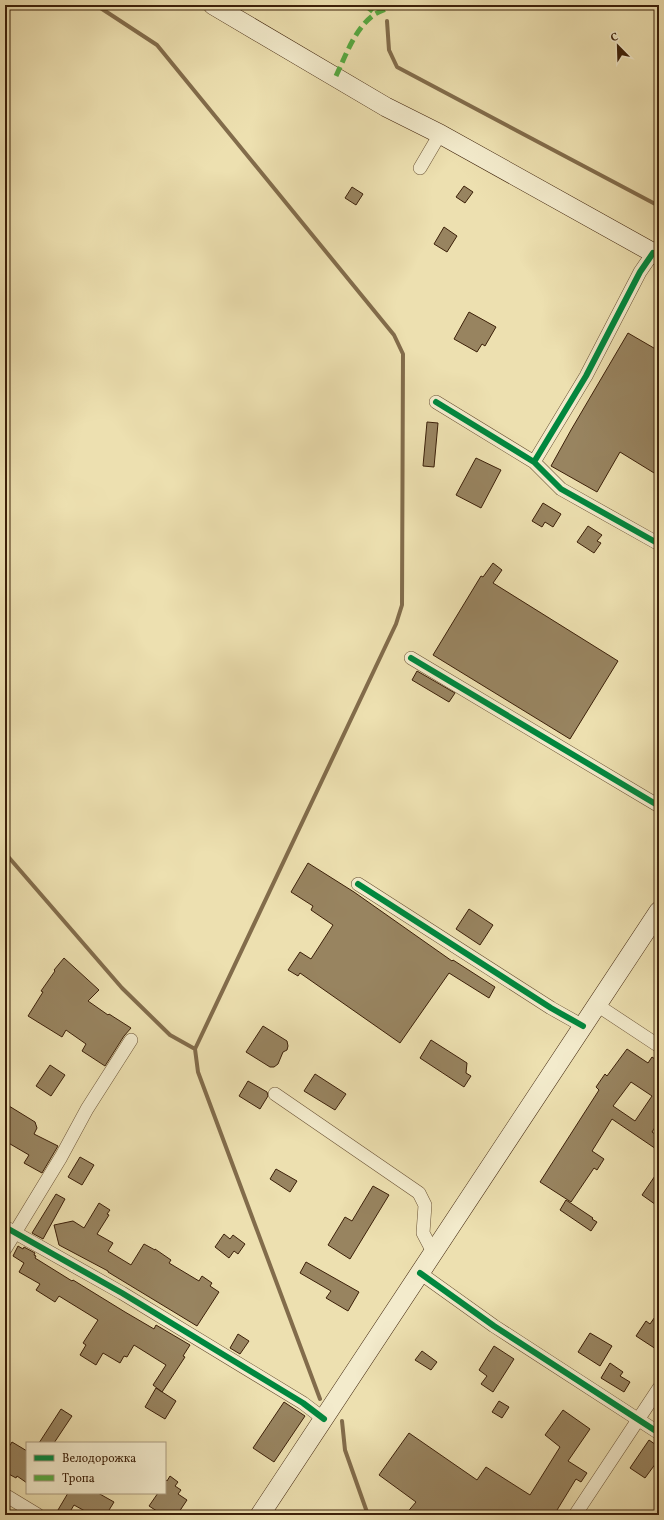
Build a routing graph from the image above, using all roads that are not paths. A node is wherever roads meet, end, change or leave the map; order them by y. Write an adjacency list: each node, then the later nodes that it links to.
1 (213, 5): 2 (main road)
2 (440, 134): 3 (street); 4 (main road)
3 (420, 168)
4 (656, 254): 6 (street)
5 (436, 402): 6 (street)
6 (534, 462): 7 (street)
7 (659, 544)
8 (411, 658): 9 (street)
9 (659, 806)
10 (358, 884): 13 (street)
11 (659, 911): 12 (main road)
12 (597, 1005): 13 (main road); 15 (street)
13 (583, 1026): 19 (main road)
14 (131, 1040): 17 (street)
15 (659, 1046)
16 (275, 1094): 19 (street)
17 (10, 1230): 18 (street); 22 (street)
18 (5, 1249)
19 (433, 1252): 20 (main road)
20 (420, 1273): 22 (main road); 23 (street)
21 (659, 1388): 23 (street)
22 (324, 1419): 27 (main road)
23 (638, 1419): 24 (street); 28 (street)
24 (659, 1433)
25 (5, 1495): 26 (street)
26 (38, 1515)
27 (260, 1515)
28 (576, 1515)

